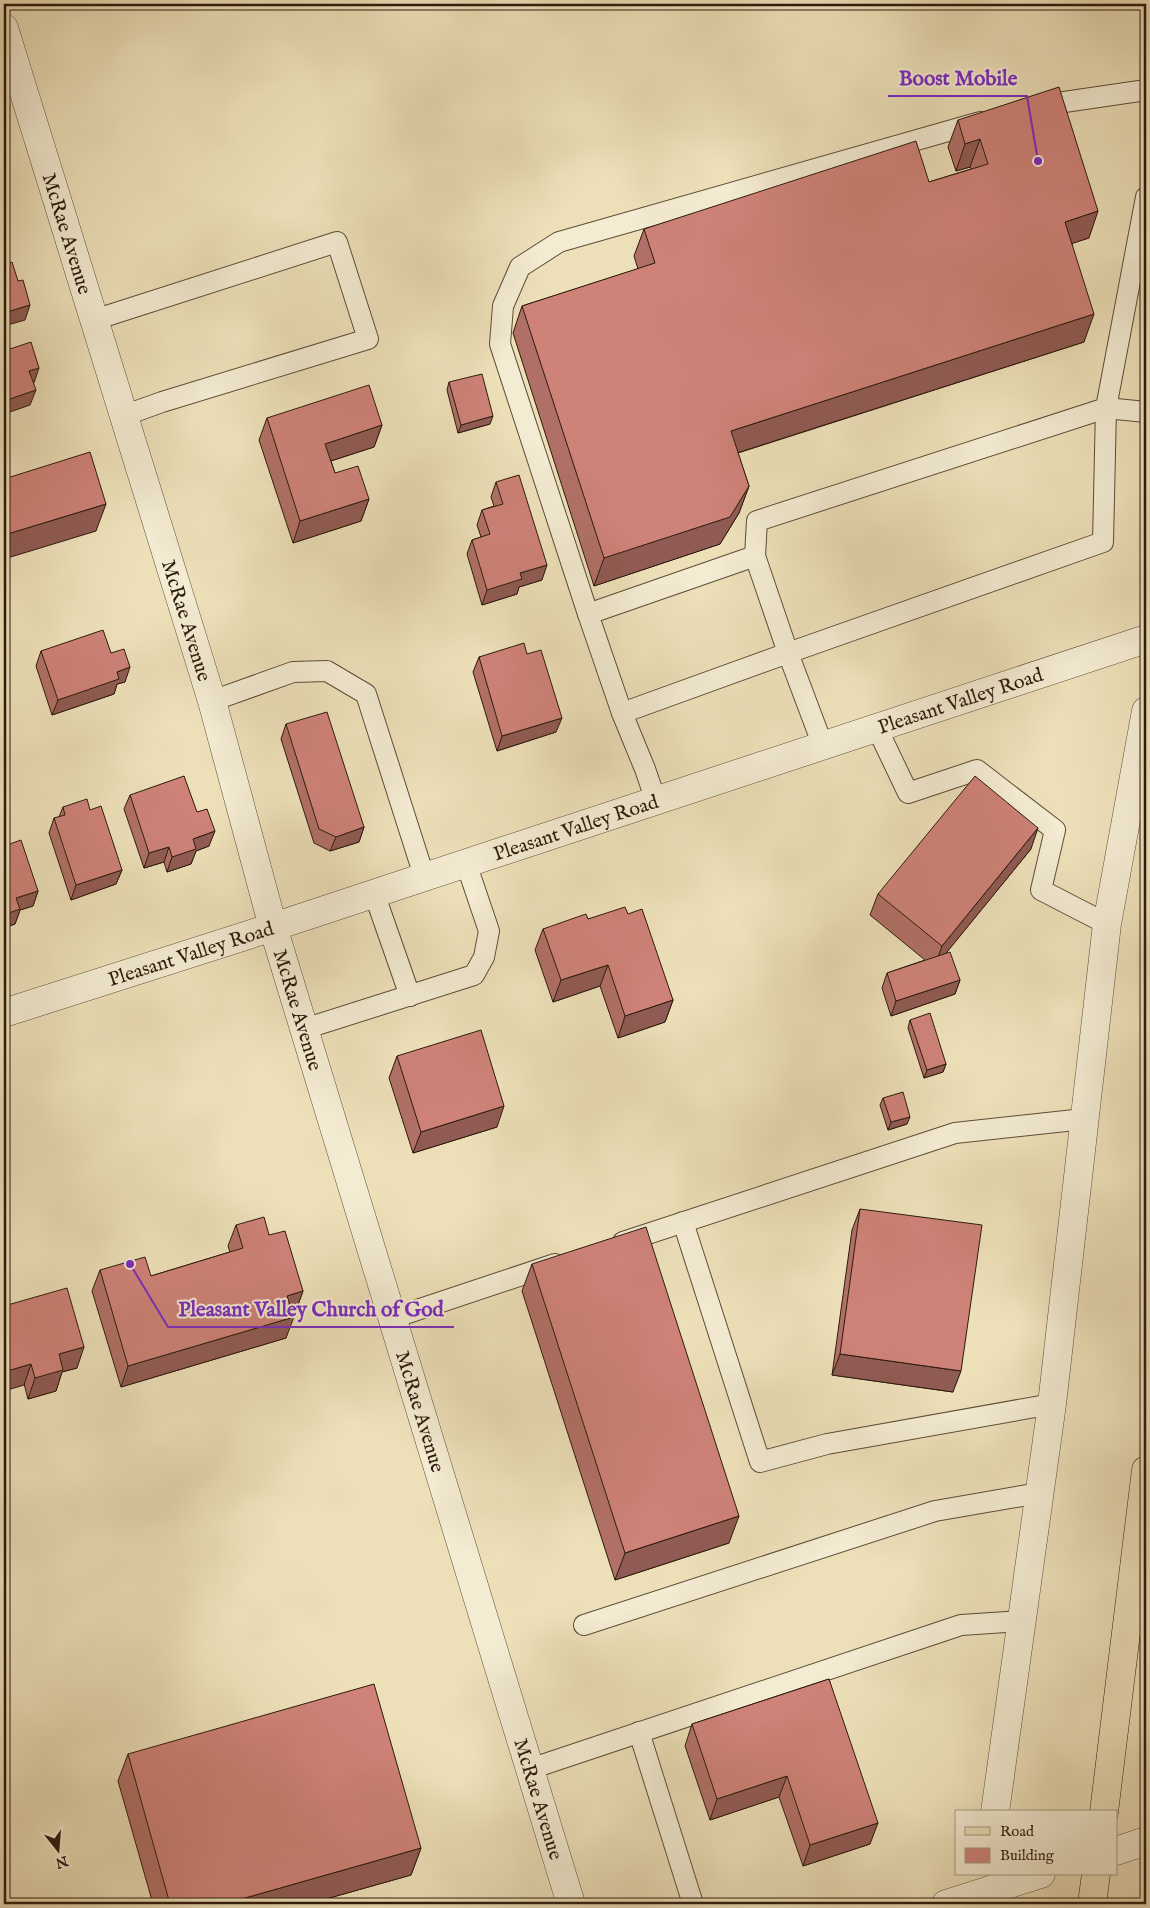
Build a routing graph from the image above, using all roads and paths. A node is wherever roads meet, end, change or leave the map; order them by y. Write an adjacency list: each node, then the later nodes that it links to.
1 (4, 28): 6 (street, McRae Avenue)
2 (1146, 90): 3 (lane)
3 (1017, 112)
4 (998, 117): 11 (lane)
5 (1146, 197): 7 (lane)
6 (94, 320): 9 (street, McRae Avenue); 9 (lane)
7 (1106, 408): 8 (lane); 10 (lane); 13 (lane)
8 (1146, 412)
9 (123, 416): 14 (street, McRae Avenue)
10 (755, 556): 11 (lane); 13 (lane)
11 (588, 614): 16 (lane)
12 (1146, 639): 17 (street, Pleasant Valley Road)
13 (788, 653): 16 (lane); 18 (lane)
14 (212, 701): 21 (lane); 24 (street, McRae Avenue)
15 (1146, 711): 23 (street)
16 (622, 713): 19 (lane)
17 (878, 728): 18 (street, Pleasant Valley Road); 23 (lane)
18 (822, 746): 19 (street, Pleasant Valley Road)
19 (656, 801): 20 (street, Pleasant Valley Road)
20 (466, 863): 21 (street, Pleasant Valley Road); 25 (lane)
21 (424, 876): 22 (street, Pleasant Valley Road)
22 (374, 893): 24 (street, Pleasant Valley Road); 25 (lane)
23 (1107, 924): 28 (street)
24 (273, 927): 26 (street, Pleasant Valley Road); 27 (street, McRae Avenue)
25 (410, 996): 27 (lane)
26 (4, 1012)
27 (304, 1029): 32 (street, McRae Avenue)
28 (1084, 1119): 29 (lane); 33 (street)
29 (684, 1222): 30 (lane); 33 (lane)
30 (609, 1246)
31 (571, 1259): 32 (lane)
32 (393, 1318): 39 (street, McRae Avenue)
33 (1052, 1404): 35 (street)
34 (1146, 1470): 41 (main road)
35 (1039, 1493): 36 (street); 37 (lane)
36 (1022, 1621): 38 (lane); 40 (street)
37 (584, 1625)
38 (639, 1732): 39 (lane); 48 (lane)
39 (530, 1768): 47 (street, McRae Avenue)
40 (995, 1810)
41 (1104, 1810)
42 (1146, 1841): 43 (street)
43 (1118, 1850)
44 (1034, 1876): 46 (street)
45 (1096, 1876): 50 (main road)
46 (984, 1890): 49 (street)
47 (571, 1904)
48 (694, 1904)
49 (946, 1904)
50 (1092, 1904)

